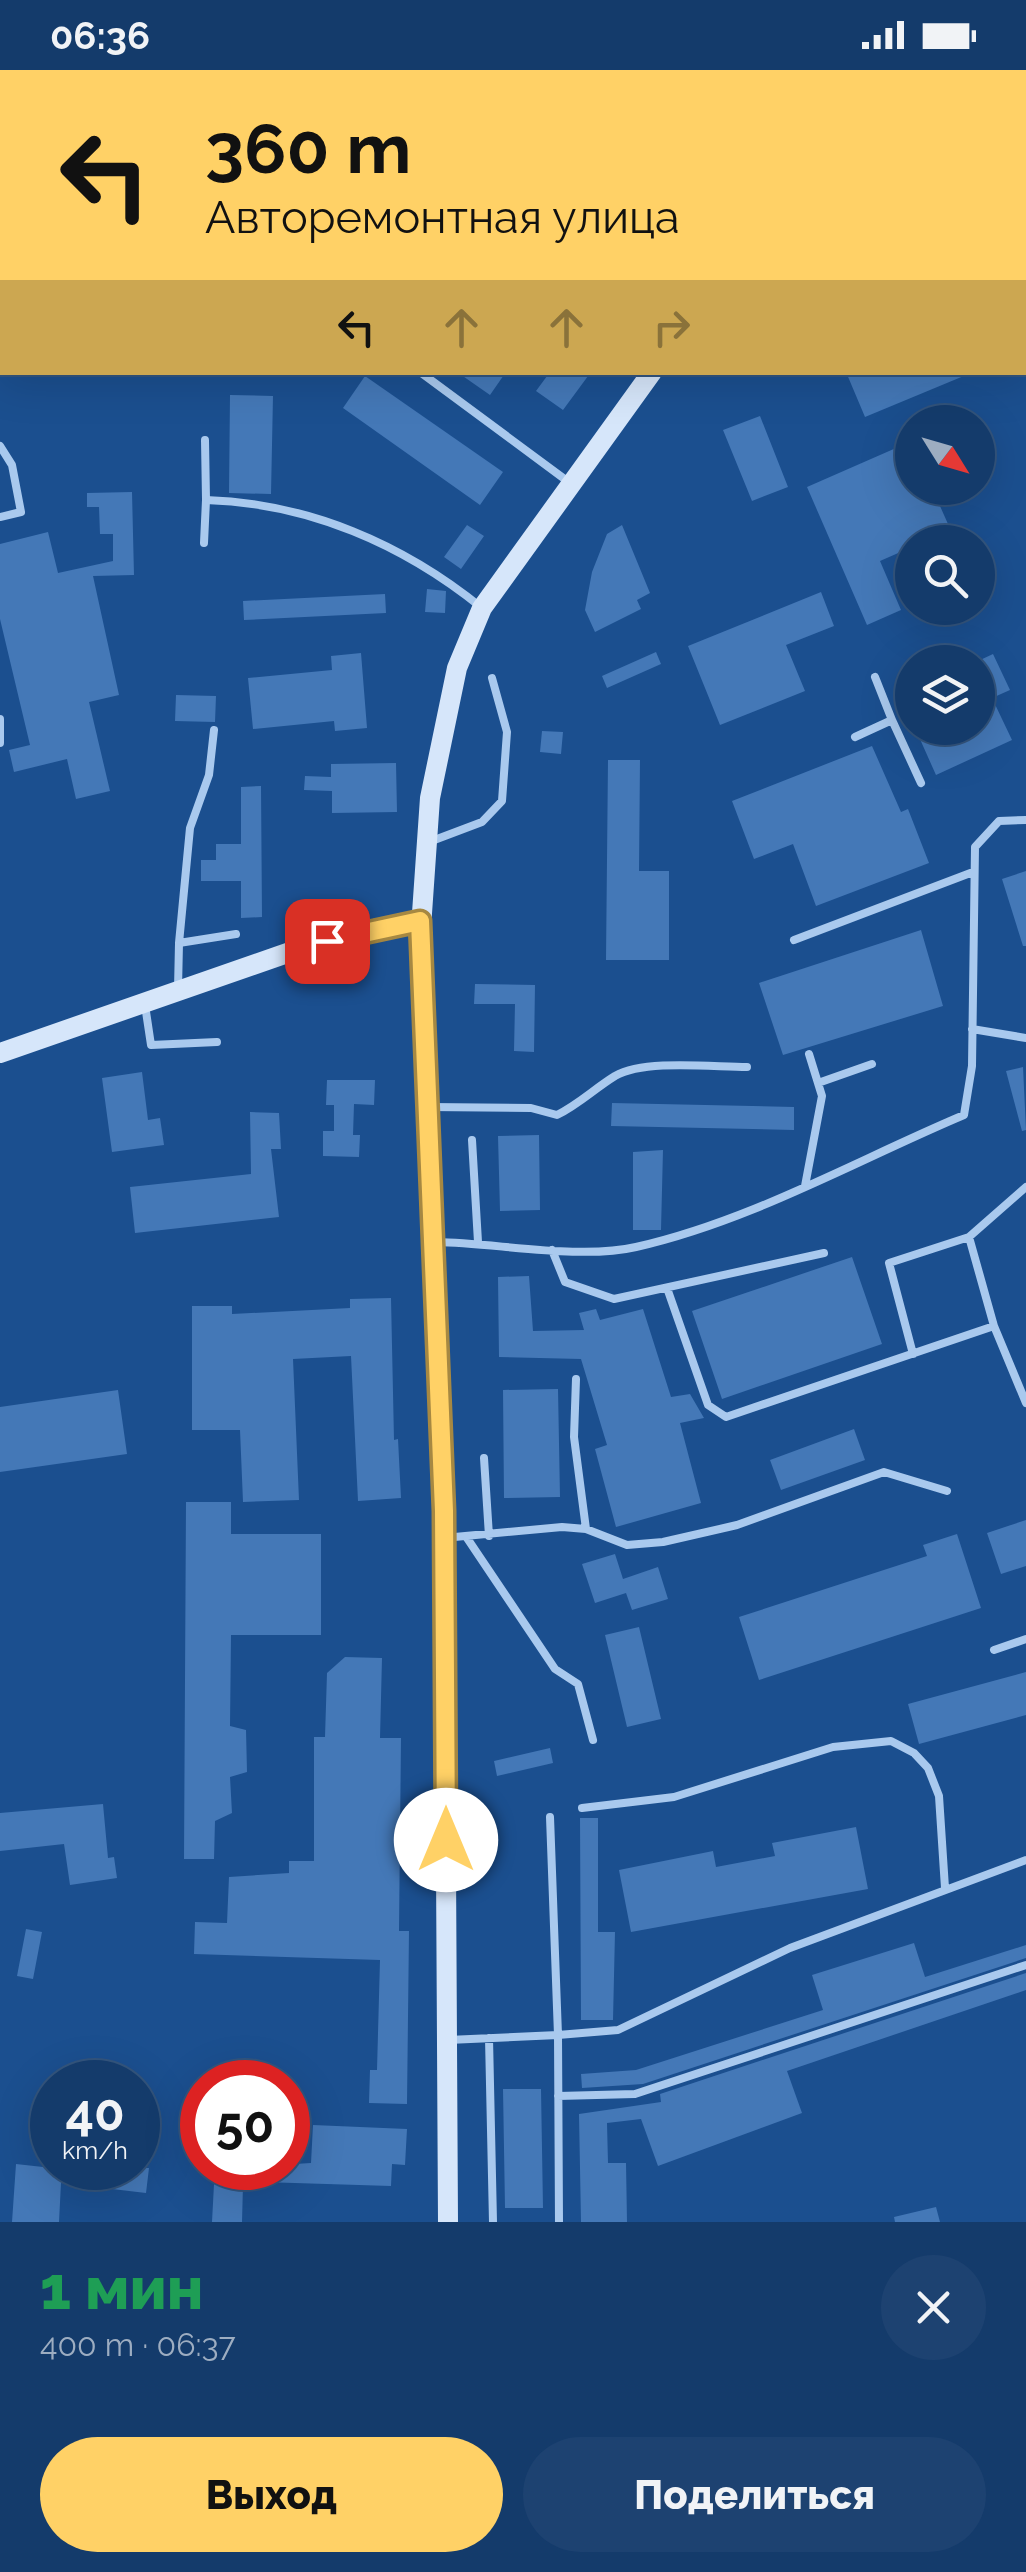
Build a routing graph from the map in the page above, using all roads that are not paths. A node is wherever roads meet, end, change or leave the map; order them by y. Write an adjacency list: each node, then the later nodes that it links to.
1 (424, 375): 5 (lane)
2 (650, 375): 5 (main road)
3 (205, 440): 6 (lane)
4 (0, 446): 7 (lane)
5 (570, 484): 9 (main road)
6 (206, 500): 8 (lane); 9 (lane)
7 (0, 517)
8 (204, 543)
9 (482, 608): 19 (main road)
10 (492, 678): 19 (lane)
11 (875, 678): 13 (lane)
12 (0, 719): 16 (lane)
13 (892, 720): 15 (lane); 17 (lane)
14 (214, 730): 24 (lane)
15 (855, 736)
16 (0, 742)
17 (921, 783)
18 (1026, 820): 20 (lane)
19 (425, 844): 21 (main road)
20 (974, 872): 23 (lane); 27 (lane)
21 (420, 921): 25 (main road); 35 (main road)
22 (236, 934): 24 (lane)
23 (794, 940)
24 (178, 943): 25 (lane)
25 (178, 989): 26 (main road)
26 (145, 1000): 29 (lane); 30 (main road)
27 (972, 1029): 28 (lane); 37 (lane)
28 (1026, 1038)
29 (217, 1042)
30 (0, 1053)
31 (809, 1054): 34 (lane)
32 (872, 1064): 34 (lane)
33 (747, 1067): 35 (lane)
34 (818, 1084): 37 (lane)
35 (428, 1107): 40 (main road)
36 (472, 1140): 41 (lane)
37 (805, 1186): 42 (lane)
38 (1026, 1187): 39 (lane)
39 (969, 1238): 45 (lane); 46 (lane)
40 (432, 1242): 41 (lane); 53 (main road)
41 (478, 1242): 42 (lane)
42 (552, 1250): 44 (lane)
43 (824, 1253): 44 (lane)
44 (667, 1288): 46 (lane)
45 (994, 1326): 46 (lane); 48 (lane)
46 (913, 1354)
47 (576, 1378): 51 (lane)
48 (1026, 1403)
49 (484, 1458): 52 (lane)
50 (946, 1491): 51 (lane)
51 (586, 1529): 52 (lane)
52 (488, 1536): 54 (lane)
53 (444, 1538): 54 (lane); 65 (main road)
54 (467, 1538): 57 (lane)
55 (1026, 1639): 56 (lane)
56 (994, 1650)
57 (594, 1740)
58 (582, 1808): 61 (lane)
59 (550, 1816): 63 (lane)
60 (1026, 1860): 61 (lane)
61 (945, 1888): 63 (lane)
62 (1026, 1965): 66 (lane)
63 (558, 2035): 64 (lane); 66 (lane)
64 (489, 2038): 65 (lane); 68 (lane)
65 (448, 2040): 67 (main road)
66 (558, 2096): 69 (lane)
67 (448, 2222)
68 (493, 2222)
69 (559, 2222)

